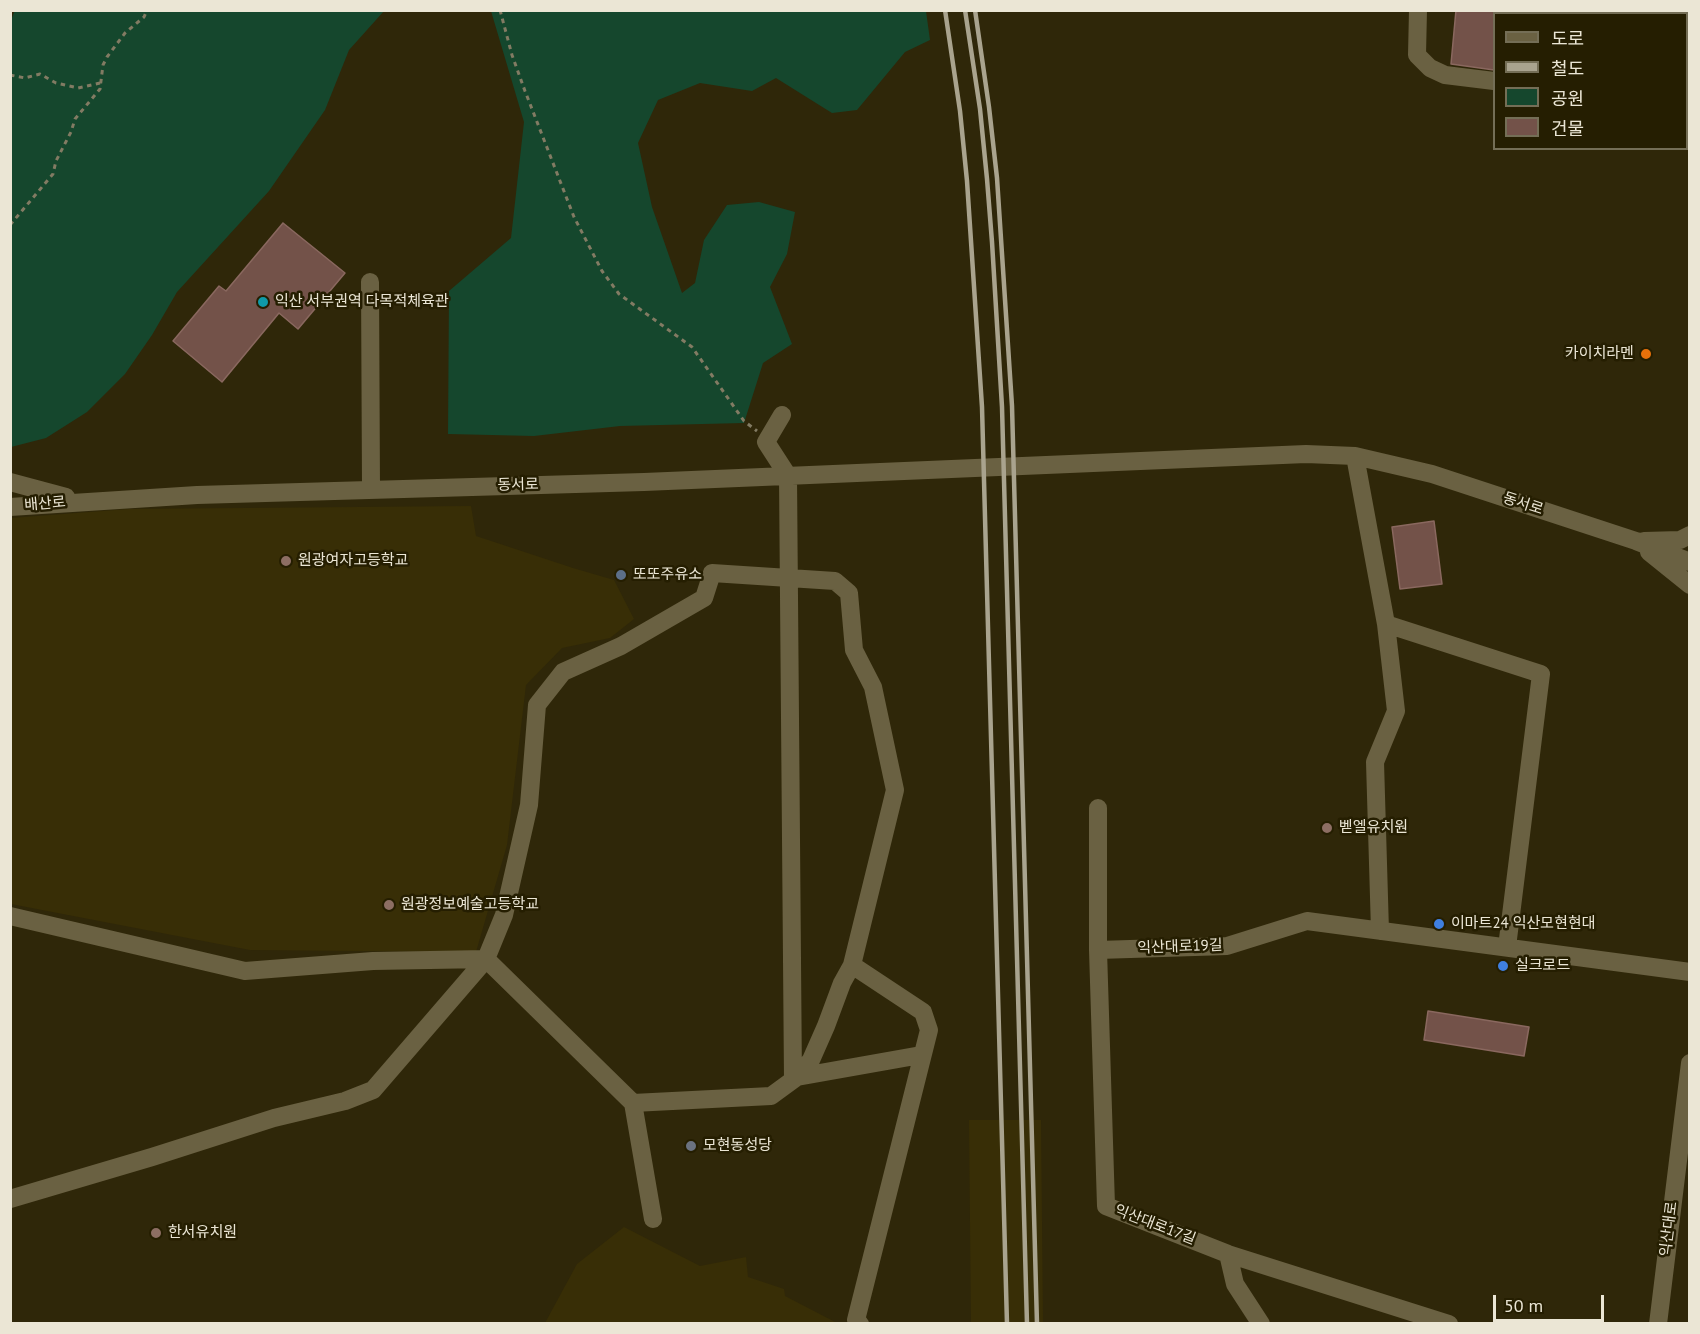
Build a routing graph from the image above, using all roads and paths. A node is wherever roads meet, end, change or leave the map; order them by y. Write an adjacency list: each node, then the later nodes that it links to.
1 (147, 10): 6 (path)
2 (500, 10): 10 (path)
3 (1418, 10): 5 (street)
4 (10, 75): 6 (path)
5 (1493, 81)
6 (100, 83): 7 (path)
7 (10, 225)
8 (370, 282): 14 (street)
9 (782, 415): 10 (street)
10 (768, 439): 12 (street)
11 (1354, 456): 12 (street, 동서로); 18 (street, 동서로); 22 (street)
12 (788, 476): 14 (street, 동서로); 20 (street)
13 (10, 482): 15 (street)
14 (371, 489): 15 (street, 동서로)
15 (79, 501): 16 (street, 배산로)
16 (10, 507)
17 (1689, 535): 18 (street)
18 (1636, 542): 19 (street, 동서로); 21 (street)
19 (1689, 562)
20 (788, 578): 28 (street); 29 (street); 33 (street)
21 (1689, 585)
22 (1386, 624): 25 (street); 26 (street)
23 (1098, 808): 27 (street)
24 (10, 916): 28 (street)
25 (1380, 931): 26 (street, 익산대로19길); 27 (street, 익산대로19길)
26 (1507, 947): 30 (street, 익산대로19길)
27 (1098, 950): 37 (street, 익산대로17길)
28 (486, 959): 34 (street); 35 (street)
29 (852, 965): 31 (street); 33 (street)
30 (1689, 972)
31 (921, 1055): 33 (street); 38 (street)
32 (1689, 1062): 41 (street, 익산대로)
33 (795, 1078): 34 (street)
34 (633, 1103): 36 (street)
35 (10, 1199)
36 (653, 1219)
37 (1228, 1254): 39 (street); 40 (street, 익산대로17길)
38 (860, 1323)
39 (1261, 1323)
40 (1449, 1323)
41 (1658, 1323)

